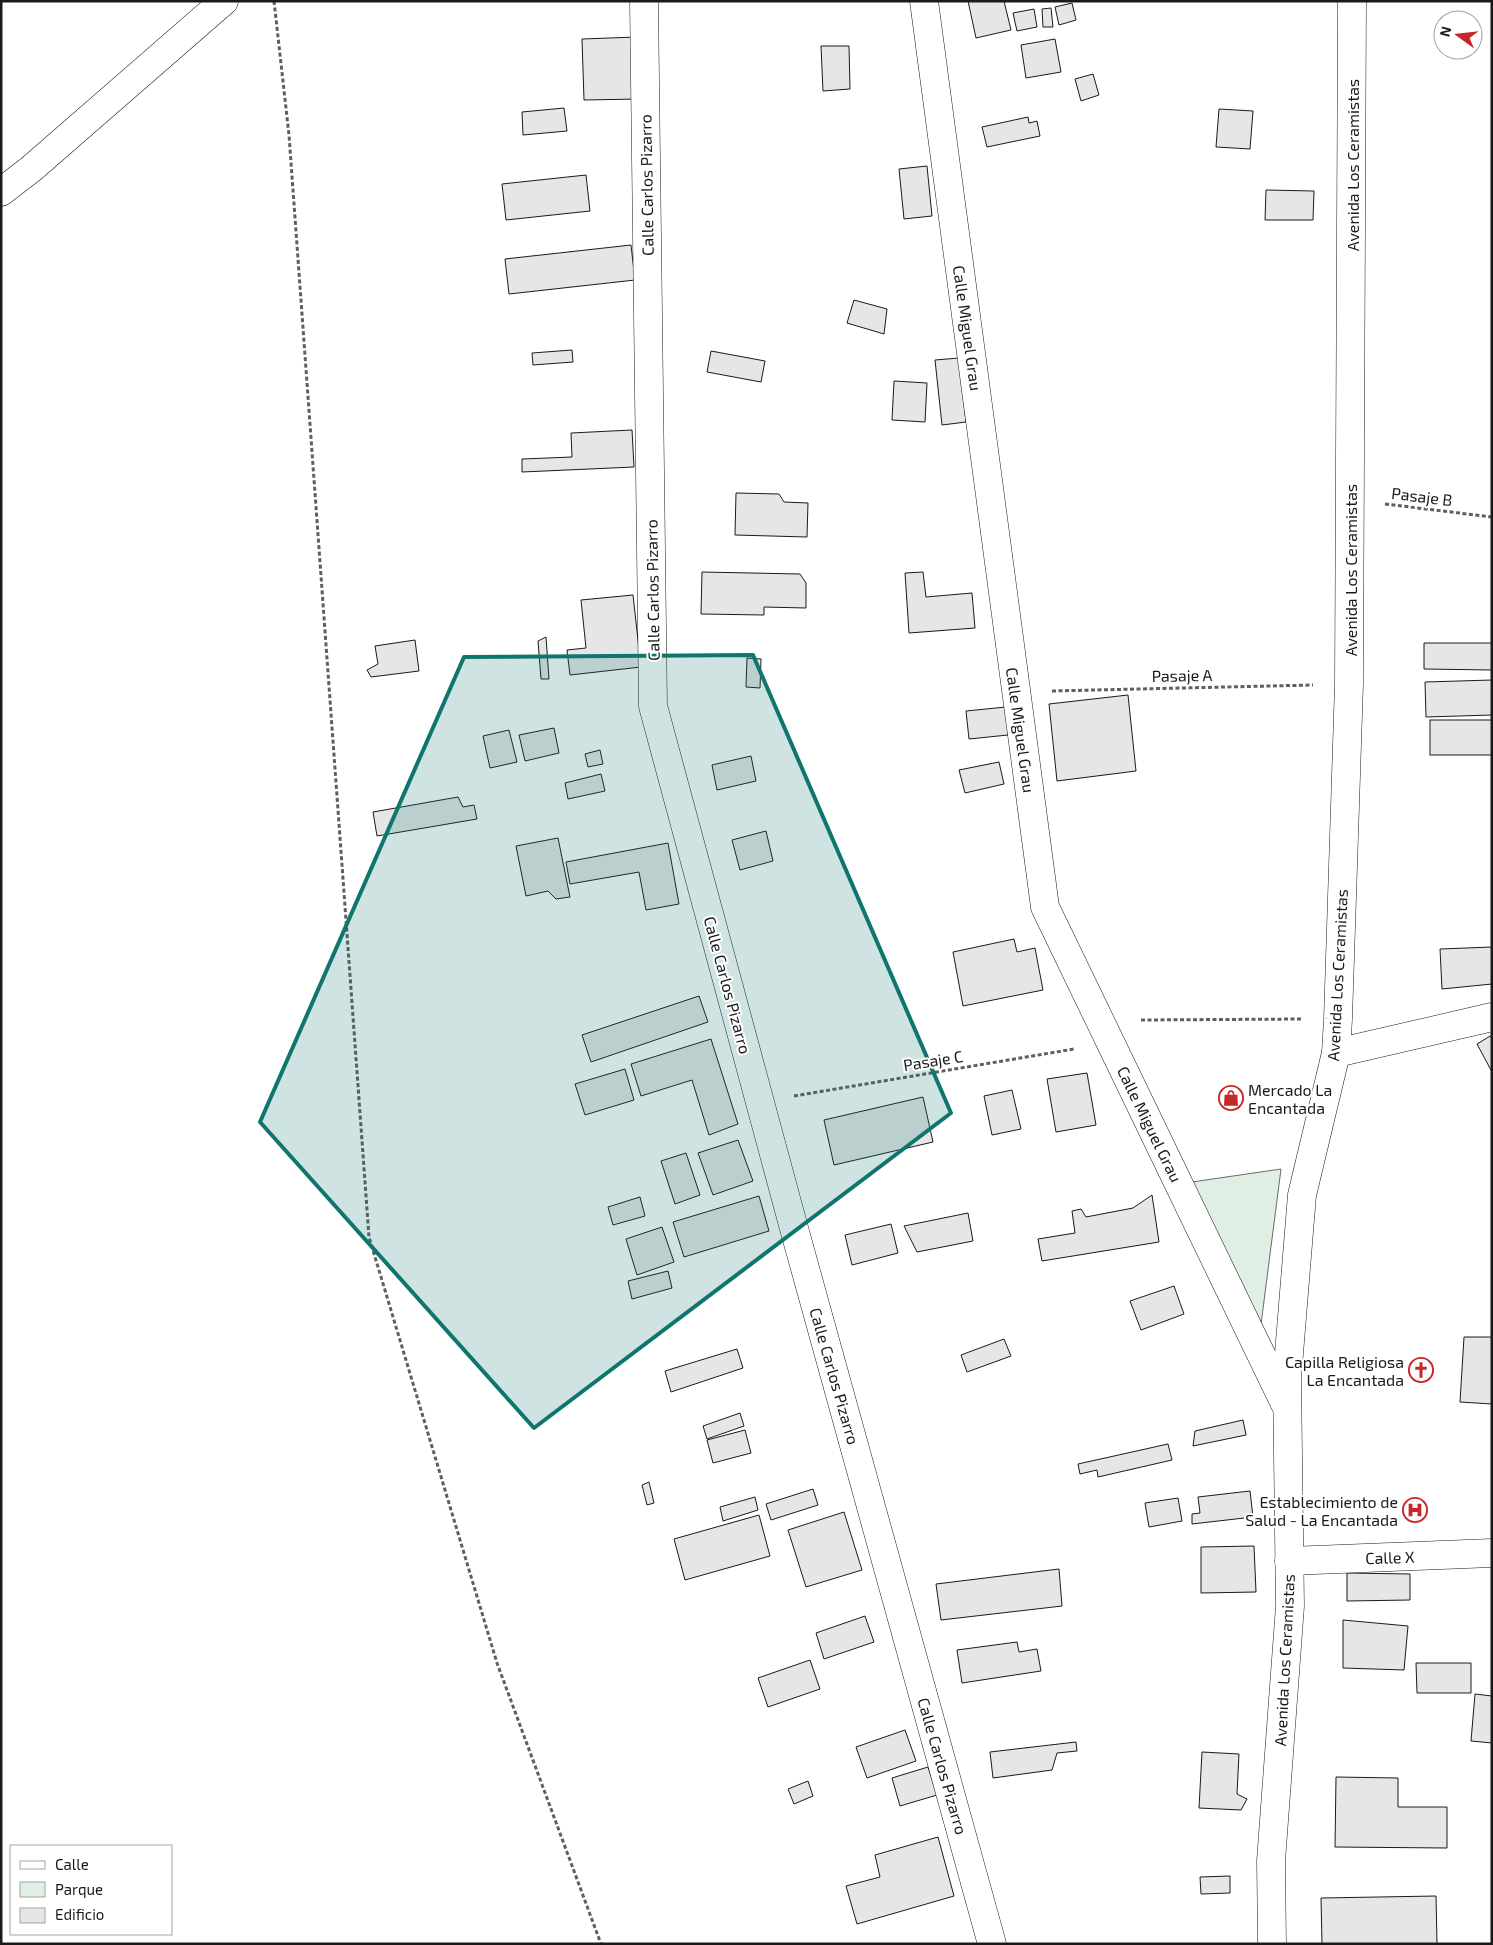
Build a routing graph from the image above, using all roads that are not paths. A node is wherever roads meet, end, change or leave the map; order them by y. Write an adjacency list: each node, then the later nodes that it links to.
1 (224, 1): 5 (street)
2 (644, 1): 11 (street, Calle Carlos Pizarro)
3 (924, 1): 8 (street, Calle Miguel Grau)
4 (1352, 1): 7 (street, Avenida Los Ceramistas)
5 (1, 192)
6 (1492, 1017): 7 (street)
7 (1336, 1053): 8 (street, Avenida Los Ceramistas)
8 (1287, 1408): 10 (street, Avenida Los Ceramistas)
9 (1492, 1553): 10 (street, Calle X)
10 (1289, 1561): 12 (street, Avenida Los Ceramistas)
11 (992, 1944)
12 (1272, 1944)

